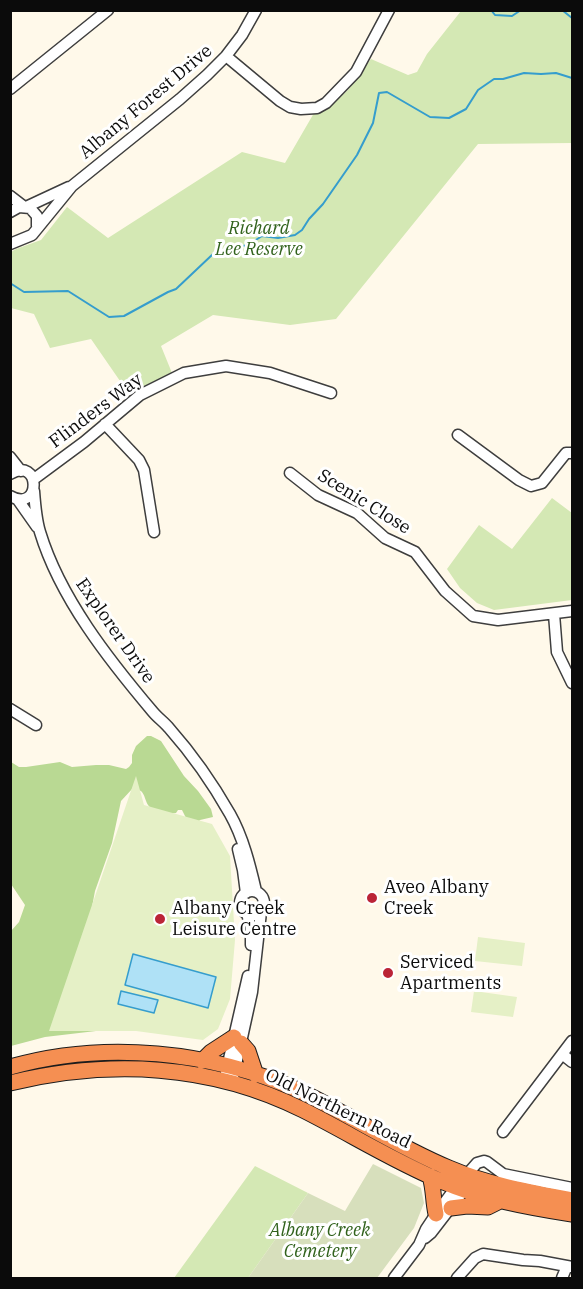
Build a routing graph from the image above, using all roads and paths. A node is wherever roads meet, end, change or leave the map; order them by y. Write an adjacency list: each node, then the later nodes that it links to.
1 (108, 10): 5 (street)
2 (256, 10): 4 (street, Albany Forest Drive)
3 (389, 10): 4 (street)
4 (226, 56): 6 (street, Albany Forest Drive)
5 (10, 89)
6 (72, 186): 8 (street, Albany Forest Drive); 10 (street, Albany Forest Drive)
7 (10, 196): 8 (street)
8 (24, 207): 9 (street, Albany Forest Drive); 10 (street)
9 (10, 212)
10 (38, 226): 12 (street, Albany Forest Drive)
11 (10, 232): 12 (street)
12 (22, 238): 13 (street)
13 (10, 244)
14 (332, 393): 15 (street, Flinders Way)
15 (105, 424): 20 (street, Flinders Way); 24 (street)
16 (458, 435): 17 (street)
17 (573, 453)
18 (10, 457): 20 (street)
19 (290, 473): 26 (street, Scenic Close)
20 (23, 474): 21 (street, Explorer Drive)
21 (33, 491): 22 (street); 23 (street, Explorer Drive)
22 (14, 498): 23 (street, Explorer Drive)
23 (39, 530): 30 (street, Explorer Drive)
24 (154, 532)
25 (573, 611): 26 (street, Scenic Close)
26 (554, 614): 27 (street)
27 (573, 683)
28 (10, 709): 29 (street)
29 (36, 725)
30 (251, 892): 31 (street); 32 (street)
31 (261, 912): 32 (street); 33 (street)
32 (247, 914): 33 (street)
33 (238, 1040): 36 (highway); 39 (street); 40 (highway)
34 (573, 1041): 35 (street)
35 (562, 1054): 37 (street); 42 (street)
36 (202, 1061): 38 (highway, Old Northern Road); 39 (highway, Old Northern Road)
37 (573, 1062)
38 (10, 1067)
39 (229, 1075): 40 (highway, Old Northern Road); 41 (highway, Old Northern Road); 43 (highway, Old Northern Road)
40 (256, 1075): 44 (highway, Old Northern Road)
41 (10, 1083)
42 (503, 1132)
43 (430, 1176): 44 (highway, Old Northern Road); 49 (highway)
44 (465, 1182): 45 (street); 46 (highway, Old Northern Road); 47 (highway, Old Northern Road); 48 (street); 49 (street)
45 (573, 1188)
46 (573, 1200)
47 (501, 1201): 48 (highway); 50 (highway, Old Northern Road)
48 (451, 1208): 51 (street)
49 (436, 1214): 51 (street)
50 (573, 1214)
51 (418, 1245): 53 (street)
52 (570, 1267): 54 (street); 55 (street)
53 (394, 1278)
54 (457, 1278)
55 (562, 1278)

